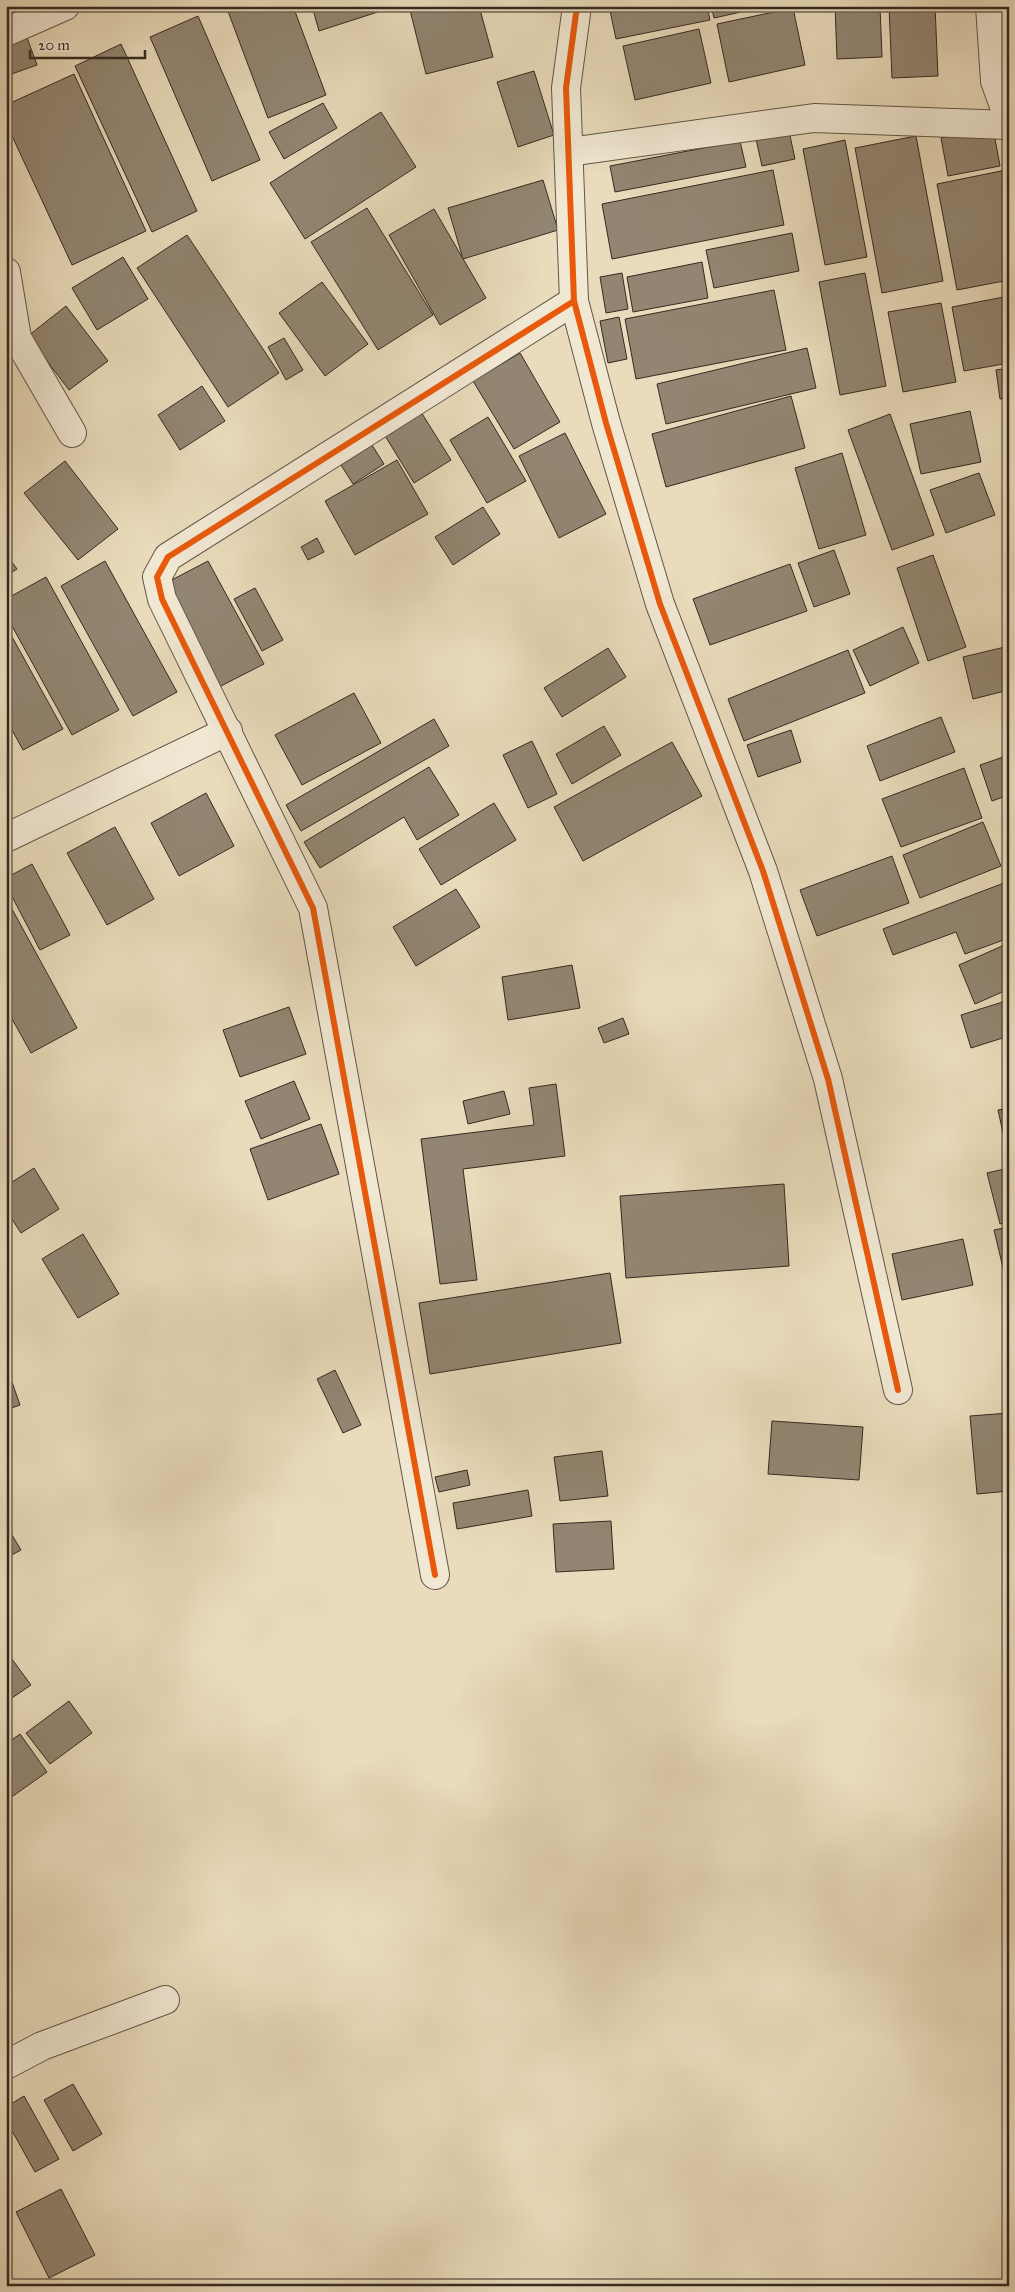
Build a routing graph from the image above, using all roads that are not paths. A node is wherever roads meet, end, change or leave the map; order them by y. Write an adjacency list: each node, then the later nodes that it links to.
1 (65, 6): 4 (street)
2 (577, 6): 7 (street)
3 (990, 6): 5 (street)
4 (6, 32)
5 (1009, 120)
6 (1009, 125): 7 (street)
7 (568, 152): 9 (street)
8 (6, 272): 10 (street)
9 (574, 301): 12 (street); 14 (street)
10 (12, 340): 11 (street)
11 (72, 433)
12 (228, 732): 13 (street); 15 (street)
13 (6, 838)
14 (898, 1390)
15 (436, 1575)
16 (165, 2000): 17 (street)
17 (6, 2065)

